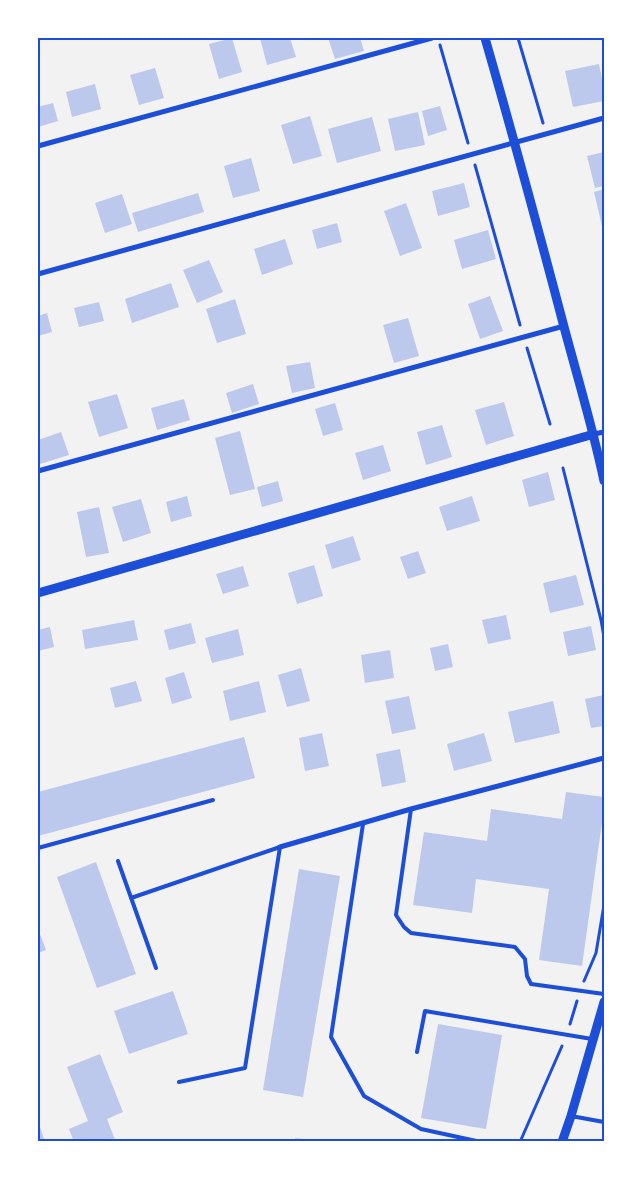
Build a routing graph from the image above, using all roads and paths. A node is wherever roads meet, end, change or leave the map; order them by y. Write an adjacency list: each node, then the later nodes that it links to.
1 (432, 38): 8 (street)
2 (438, 38): 9 (path)
3 (485, 38): 7 (street)
4 (518, 38): 6 (path)
5 (604, 118): 6 (street)
6 (546, 134): 7 (street)
7 (515, 142): 9 (street); 11 (street)
8 (38, 146)
9 (472, 154): 10 (street); 12 (path)
10 (38, 274)
11 (564, 326): 12 (street); 15 (street)
12 (524, 337): 13 (path); 17 (street)
13 (550, 424)
14 (604, 432): 15 (street)
15 (594, 434): 18 (street); 19 (street)
16 (563, 468): 20 (path)
17 (38, 471)
18 (604, 481)
19 (38, 593)
20 (604, 637)
21 (604, 758): 23 (street)
22 (214, 800): 26 (lane)
23 (411, 809): 24 (street); 30 (lane)
24 (363, 824): 25 (street); 37 (lane)
25 (280, 847): 28 (lane); 34 (lane)
26 (38, 848)
27 (118, 860): 28 (lane)
28 (131, 898): 29 (lane)
29 (156, 968)
30 (604, 994)
31 (604, 1002): 32 (street)
32 (594, 1040): 33 (lane); 35 (street)
33 (417, 1052)
34 (179, 1082)
35 (570, 1116): 36 (lane); 38 (street)
36 (604, 1122)
37 (481, 1142)
38 (562, 1142)

